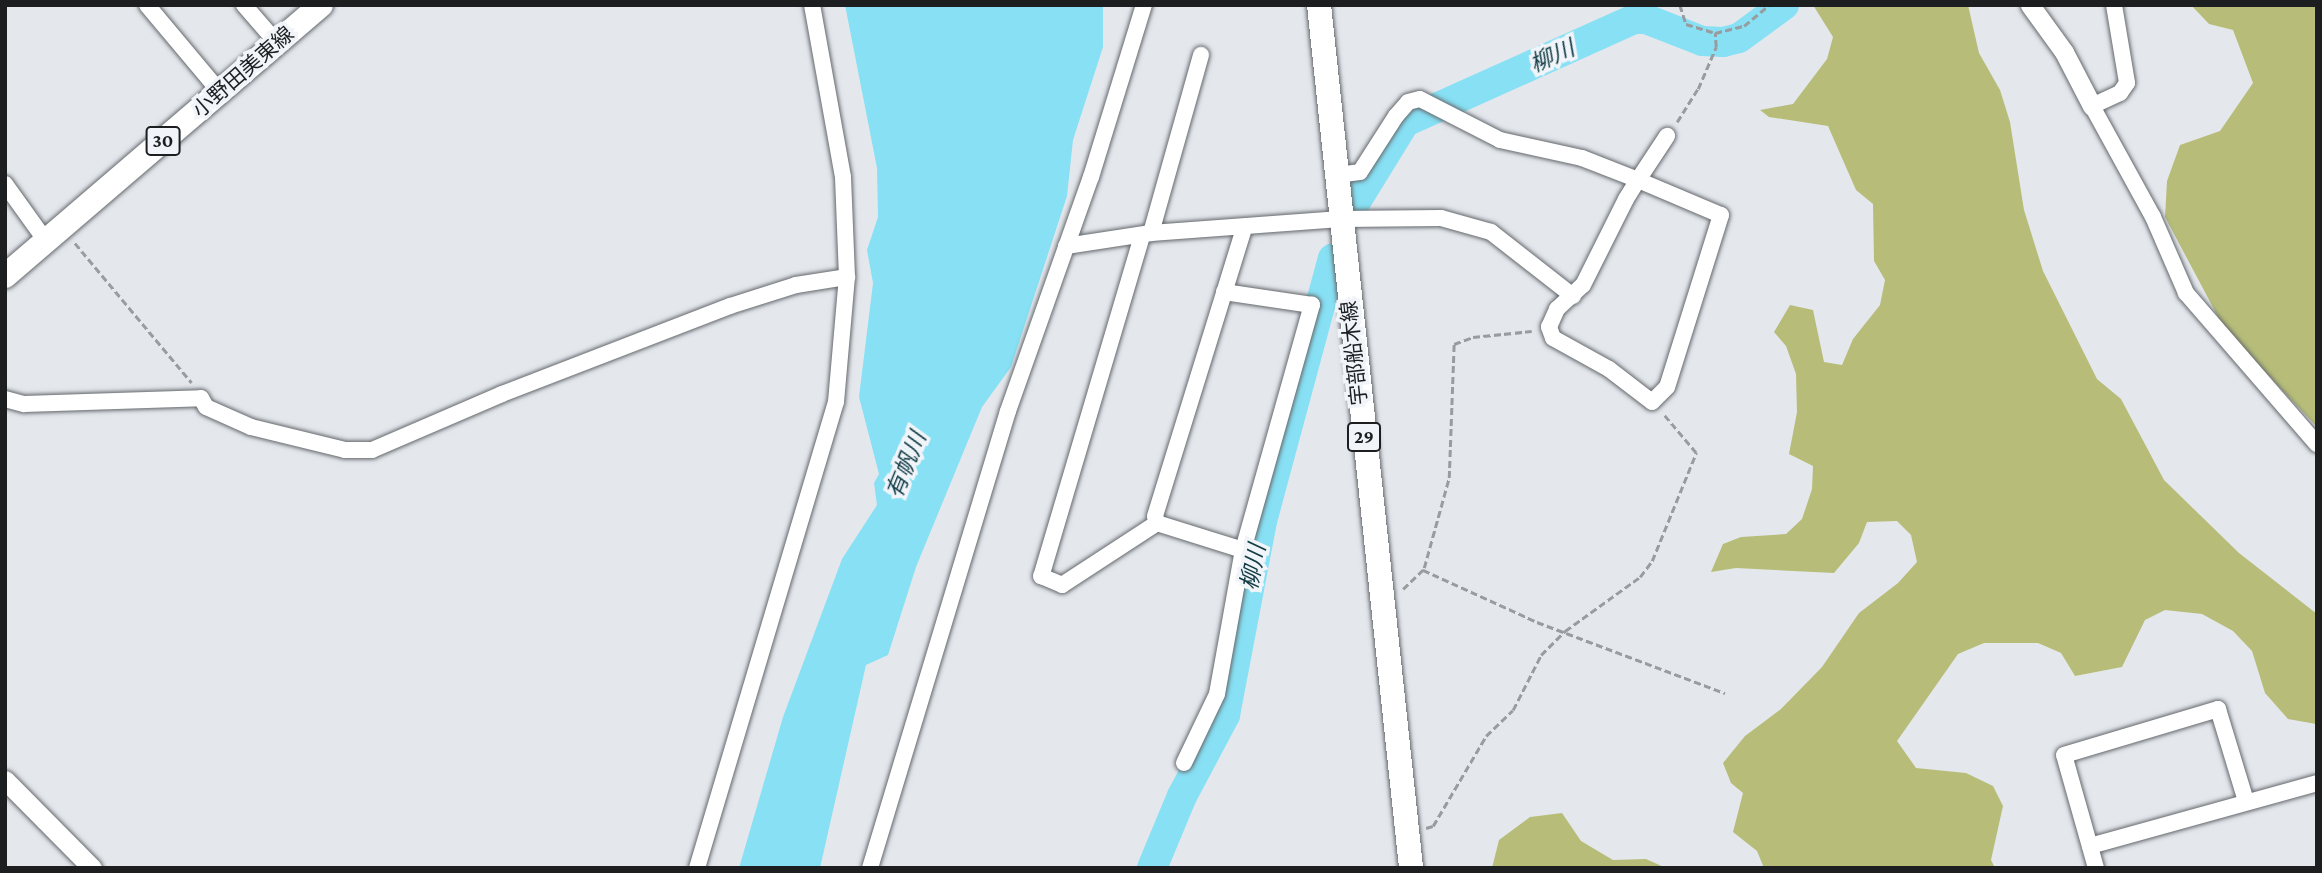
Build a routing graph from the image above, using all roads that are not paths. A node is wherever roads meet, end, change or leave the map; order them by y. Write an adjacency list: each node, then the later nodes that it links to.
1 (147, 5): 11 (street)
2 (244, 5): 9 (street)
3 (321, 5): 9 (main road, 小野田美東線 / 30)
4 (812, 5): 23 (street)
5 (1144, 5): 21 (street)
6 (1320, 5): 14 (main road, 宇部船木線 / 29)
7 (2030, 5): 12 (street)
8 (2114, 5): 12 (street)
9 (277, 43): 11 (main road, 小野田美東線 / 30)
10 (1201, 55): 20 (street)
11 (220, 92): 19 (main road, 小野田美東線 / 30)
12 (2092, 106): 27 (street)
13 (1667, 136): 15 (street)
14 (1336, 175): 15 (street); 17 (main road, 宇部船木線 / 29)
15 (1638, 180): 25 (street); 25 (street)
16 (5, 184): 19 (street)
17 (1340, 219): 18 (street); 25 (street); 38 (main road, 宇部船木線 / 29)
18 (1244, 228): 20 (street); 24 (street)
19 (54, 234): 22 (main road, 小野田美東線 / 30)
20 (1147, 234): 21 (street); 28 (street)
21 (1066, 246): 37 (street)
22 (5, 276)
23 (846, 277): 26 (street); 36 (street)
24 (1224, 292): 28 (street); 29 (street)
25 (1573, 296)
26 (5, 399)
27 (2317, 444)
28 (1157, 523): 29 (street)
29 (1243, 550): 30 (street)
30 (1184, 763)
31 (5, 780): 35 (street)
32 (2317, 783): 33 (street)
33 (2246, 801): 34 (street); 34 (street)
34 (2090, 846): 39 (street)
35 (92, 868)
36 (697, 868)
37 (870, 868)
38 (1411, 868)
39 (2096, 868)

